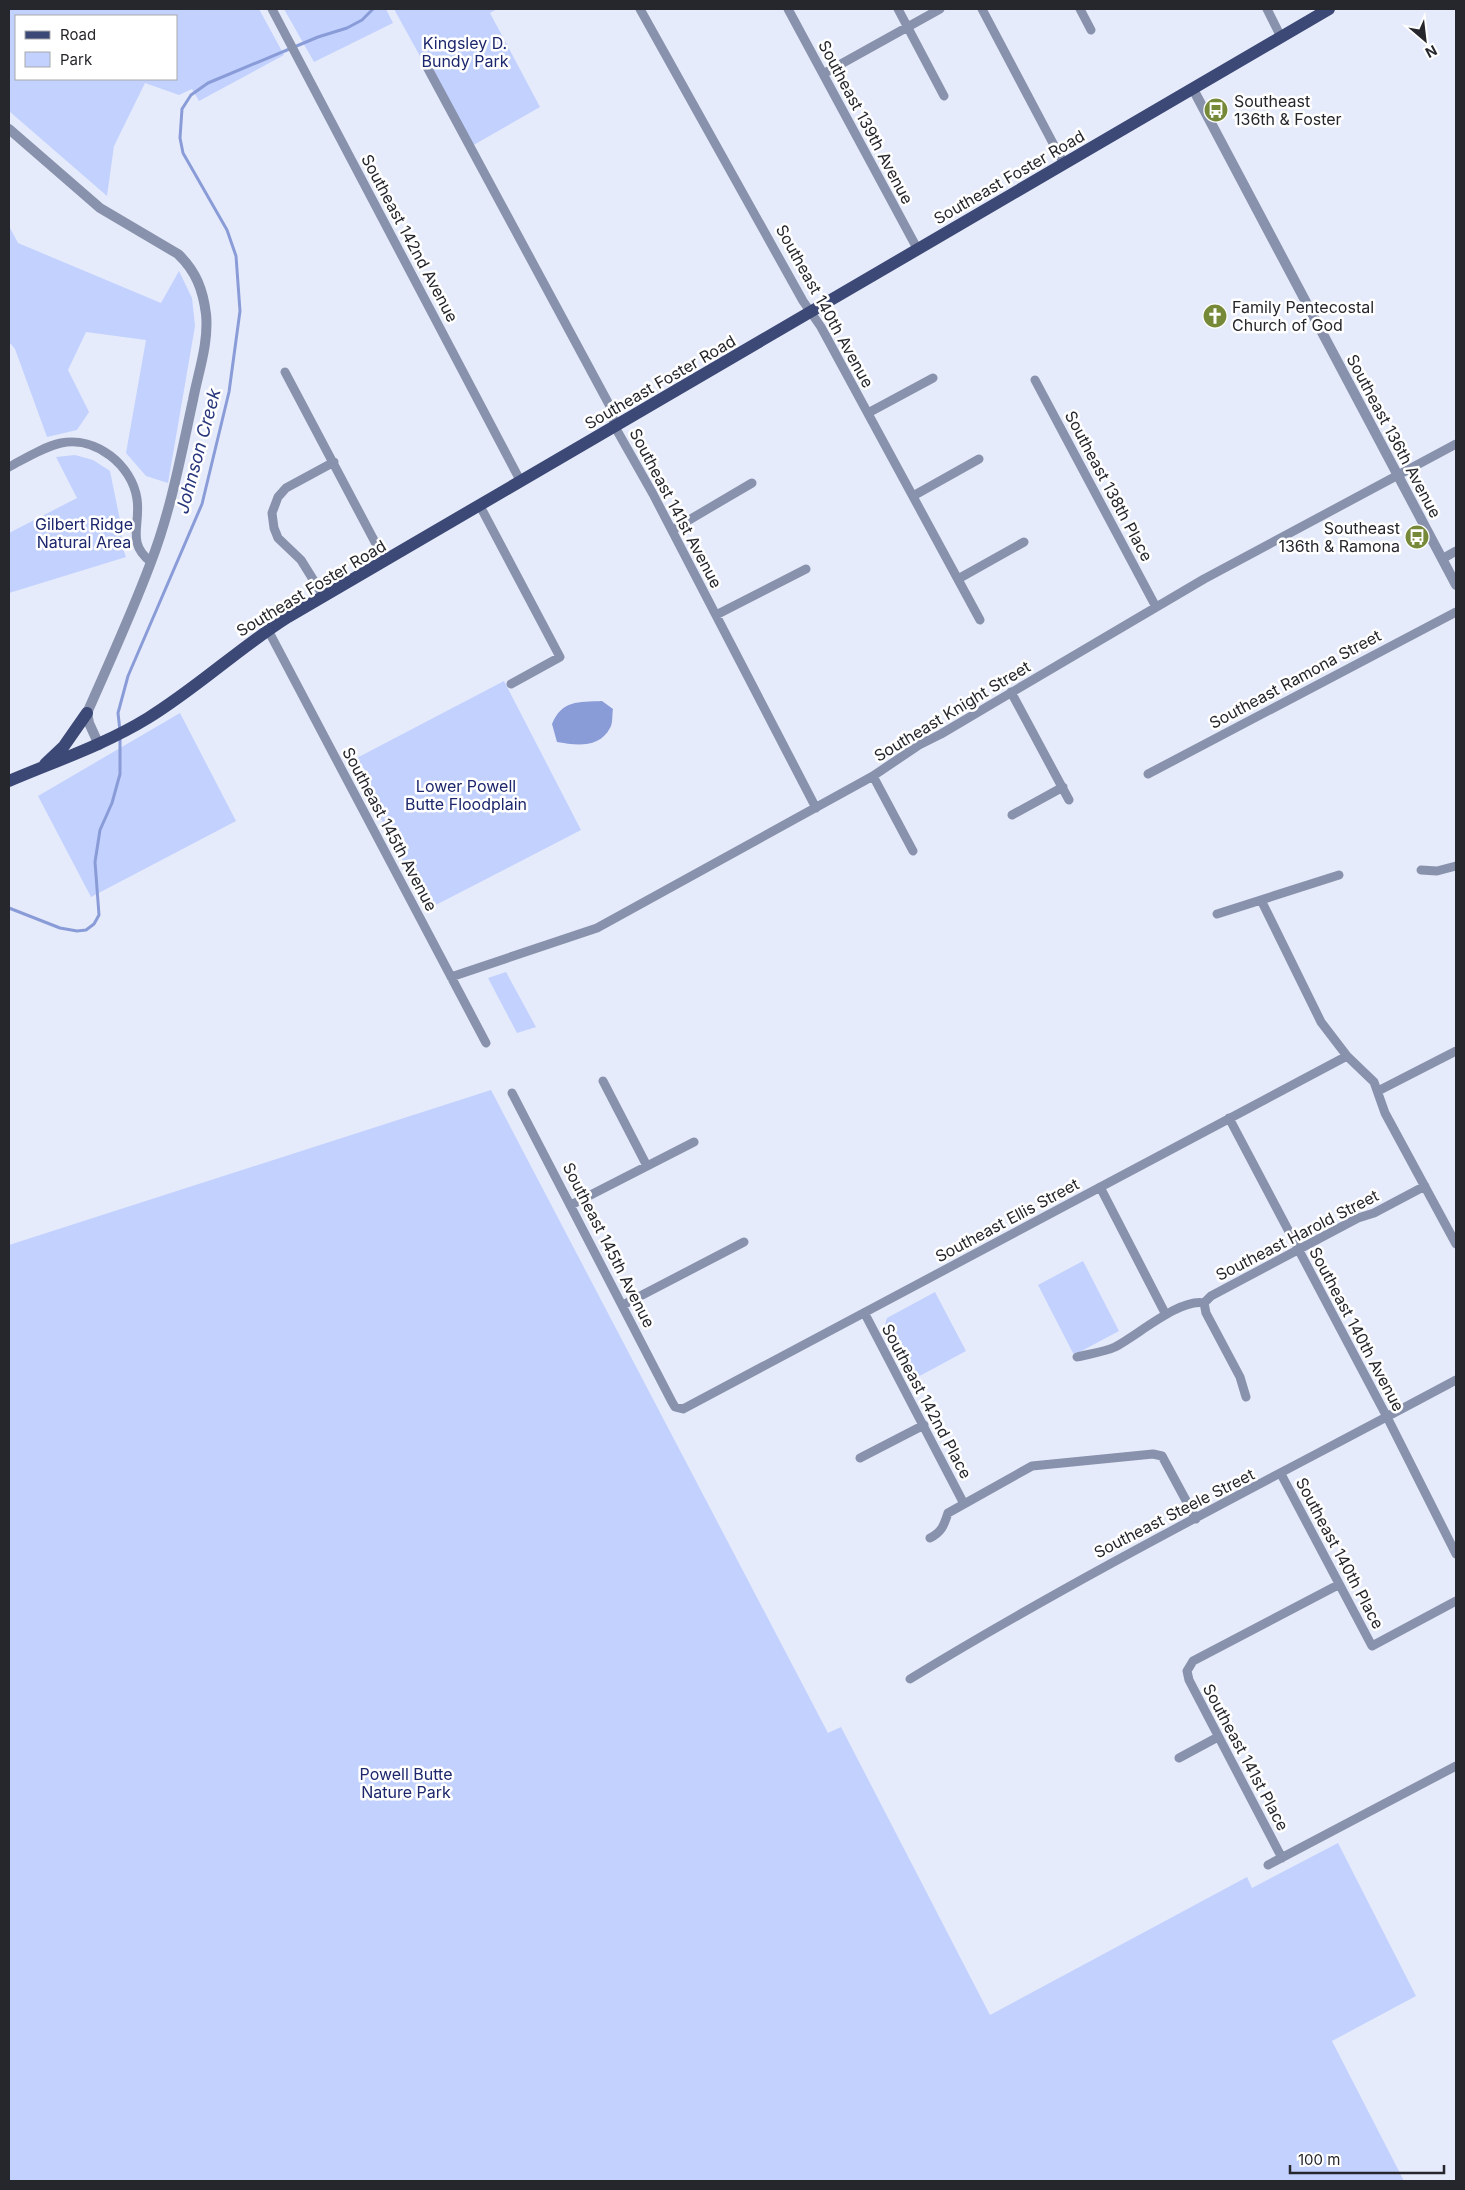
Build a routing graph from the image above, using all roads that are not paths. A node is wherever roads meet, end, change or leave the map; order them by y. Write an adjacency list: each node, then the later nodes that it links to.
1 (272, 9): 31 (street, Southeast 142nd Avenue)
2 (640, 9): 20 (street, Southeast 140th Avenue)
3 (788, 9): 14 (street, Southeast 139th Avenue)
4 (898, 9): 10 (street)
5 (940, 9): 10 (street)
6 (982, 9): 18 (street)
7 (1080, 9): 11 (street)
8 (1267, 9): 12 (street)
9 (1329, 9): 12 (main road, Southeast Foster Road)
10 (908, 28): 14 (street); 16 (street)
11 (1091, 30)
12 (1281, 37): 15 (main road, Southeast Foster Road)
13 (426, 65): 25 (street, Southeast 141st Avenue)
14 (823, 74): 19 (street, Southeast 139th Avenue)
15 (1192, 89): 18 (main road, Southeast Foster Road); 30 (street, Southeast 136th Avenue)
16 (944, 96)
17 (9, 129): 40 (street)
18 (1064, 164): 19 (main road, Southeast Foster Road)
19 (918, 250): 20 (main road, Southeast Foster Road)
20 (811, 312): 24 (street, Southeast 140th Avenue); 25 (main road, Southeast Foster Road)
21 (285, 372): 28 (street)
22 (933, 378): 24 (street)
23 (1035, 380): 45 (street, Southeast 138th Place)
24 (868, 413): 33 (street, Southeast 140th Avenue)
25 (615, 427): 31 (main road, Southeast Foster Road); 35 (street, Southeast 141st Avenue)
26 (1456, 444): 30 (street, Southeast Knight Street)
27 (979, 459): 33 (street)
28 (334, 462): 39 (street); 44 (street)
29 (9, 467): 40 (street)
30 (1397, 475): 38 (street, Southeast 136th Avenue); 45 (street, Southeast Knight Street)
31 (521, 482): 34 (main road, Southeast Foster Road)
32 (752, 483): 35 (street)
33 (913, 496): 42 (street, Southeast 140th Avenue)
34 (480, 506): 39 (main road, Southeast Foster Road); 50 (street)
35 (672, 530): 47 (street, Southeast 141st Avenue)
36 (1024, 542): 42 (street)
37 (1456, 551): 38 (street)
38 (1442, 558): 43 (street, Southeast 136th Avenue)
39 (385, 561): 44 (main road, Southeast Foster Road)
40 (151, 562): 52 (street)
41 (806, 568): 47 (street)
42 (958, 578): 48 (street, Southeast 140th Avenue)
43 (1456, 585)
44 (324, 597): 49 (main road, Southeast Foster Road)
45 (1156, 607): 51 (street, Southeast Knight Street)
46 (1456, 612): 55 (street, Southeast Ramona Street)
47 (716, 616): 60 (street, Southeast 141st Avenue)
48 (980, 620)
49 (268, 630): 53 (main road, Southeast Foster Road); 68 (street, Southeast 145th Avenue)
50 (511, 684)
51 (1011, 692): 56 (street, Southeast Knight Street); 58 (street)
52 (87, 713): 53 (street); 54 (main road)
53 (103, 743): 54 (main road, Southeast Foster Road)
54 (40, 769): 57 (main road, Southeast Foster Road)
55 (1148, 774)
56 (873, 776): 60 (street, Southeast Knight Street); 62 (street)
57 (9, 782)
58 (1063, 787): 59 (street); 61 (street)
59 (1069, 800)
60 (816, 808): 68 (street, Southeast Knight Street)
61 (1012, 815)
62 (914, 851)
63 (1456, 866): 64 (street)
64 (1421, 870)
65 (1339, 875): 66 (street)
66 (1261, 900): 67 (street); 71 (street)
67 (1217, 914)
68 (451, 976): 69 (street, Southeast 145th Avenue)
69 (486, 1043)
70 (1456, 1051): 73 (street)
71 (1347, 1056): 73 (street); 75 (street, Southeast Ellis Street)
72 (603, 1082): 77 (street)
73 (1378, 1091): 78 (street)
74 (512, 1093): 80 (street, Southeast 145th Avenue)
75 (1229, 1118): 79 (street, Southeast Ellis Street); 83 (street, Southeast 140th Avenue)
76 (694, 1142): 77 (street)
77 (647, 1166): 80 (street)
78 (1425, 1186): 82 (street); 83 (street, Southeast Harold Street)
79 (1100, 1187): 86 (street); 87 (street, Southeast Ellis Street)
80 (571, 1205): 85 (street, Southeast 145th Avenue)
81 (744, 1242): 85 (street)
82 (1456, 1244)
83 (1298, 1251): 84 (street, Southeast Harold Street); 92 (street, Southeast 140th Avenue)
84 (1204, 1303): 86 (street, Southeast Harold Street); 90 (street)
85 (623, 1305): 91 (street, Southeast 145th Avenue)
86 (1166, 1313): 88 (street, Southeast Harold Street)
87 (865, 1314): 91 (street, Southeast Ellis Street); 93 (street, Southeast 142nd Place)
88 (1077, 1357)
89 (1456, 1380): 92 (street, Southeast Steele Street)
90 (1246, 1397)
91 (680, 1409)
92 (1387, 1417): 95 (street, Southeast Steele Street); 99 (street, Southeast 140th Avenue)
93 (924, 1426): 94 (street); 96 (street, Southeast 142nd Place)
94 (860, 1458)
95 (1281, 1474): 97 (street, Southeast Steele Street); 100 (street, Southeast 140th Place)
96 (963, 1502): 97 (street); 98 (street)
97 (1196, 1519): 102 (street, Southeast Steele Street)
98 (930, 1538)
99 (1456, 1554)
100 (1338, 1585): 101 (street, Southeast 140th Place); 103 (street, Southeast 141st Place)
101 (1456, 1601)
102 (910, 1680)
103 (1218, 1736): 104 (street); 106 (street, Southeast 141st Place)
104 (1178, 1758)
105 (1456, 1766): 106 (street)
106 (1282, 1858): 107 (street)
107 (1268, 1866)

